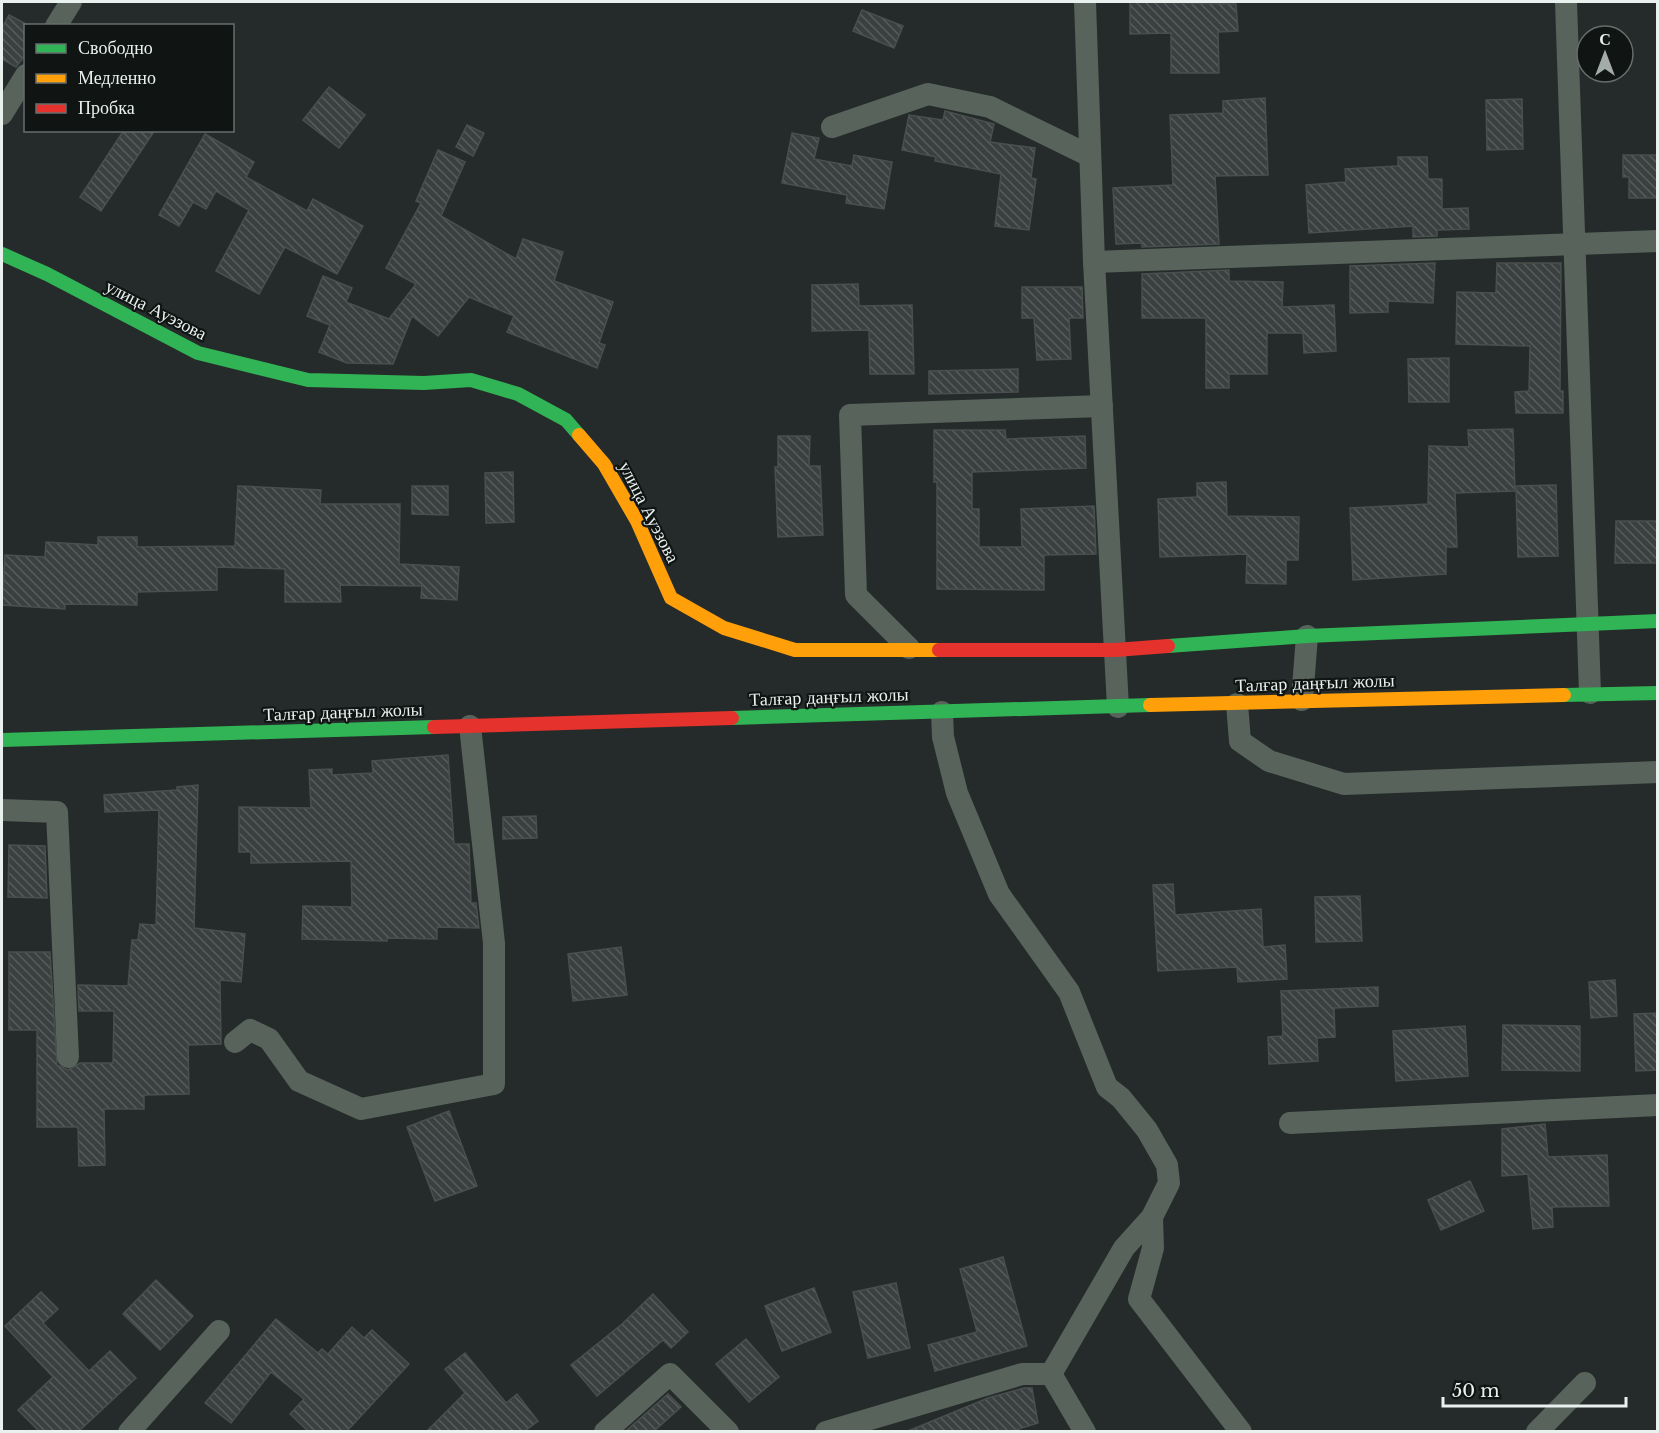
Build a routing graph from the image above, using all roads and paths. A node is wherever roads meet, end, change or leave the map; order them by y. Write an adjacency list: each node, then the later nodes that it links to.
1 (71, 2): 4 (street)
2 (1085, 2): 8 (street)
3 (1566, 2): 10 (street)
4 (57, 24)
5 (24, 78): 6 (street)
6 (2, 114)
7 (832, 127): 8 (street)
8 (1090, 156): 12 (street)
9 (1658, 242): 10 (street)
10 (1575, 245): 12 (street); 15 (street)
11 (2, 254): 17 (street, улица Ауэзова)
12 (1094, 262): 13 (street)
13 (1102, 406): 17 (street); 18 (street)
14 (1658, 621): 15 (street, улица Ауэзова)
15 (1588, 626): 16 (street, улица Ауэзова); 19 (street)
16 (1307, 636): 18 (street, улица Ауэзова); 21 (street)
17 (909, 648): 18 (street, улица Ауэзова)
18 (1115, 650): 23 (street)
19 (1590, 693): 20 (street, Талғар даңғыл жолы); 21 (street, Талғар даңғыл жолы)
20 (1658, 693)
21 (1302, 700): 22 (street, Талғар даңғыл жолы)
22 (1237, 704): 23 (street, Талғар даңғыл жолы); 27 (street)
23 (1118, 707): 24 (street, Талғар даңғыл жолы)
24 (942, 712): 25 (street, Талғар даңғыл жолы); 33 (street)
25 (470, 726): 26 (street, Талғар даңғыл жолы); 29 (street)
26 (2, 740)
27 (1658, 772)
28 (2, 810): 30 (street)
29 (235, 1042)
30 (68, 1057)
31 (1658, 1105): 32 (street)
32 (1290, 1123)
33 (1152, 1217): 35 (street); 42 (street)
34 (219, 1331): 37 (street)
35 (1052, 1374): 40 (street); 41 (street)
36 (1586, 1383): 43 (street)
37 (129, 1431)
38 (605, 1431): 39 (street)
39 (728, 1431)
40 (826, 1431)
41 (1085, 1431)
42 (1241, 1431)
43 (1537, 1431)

